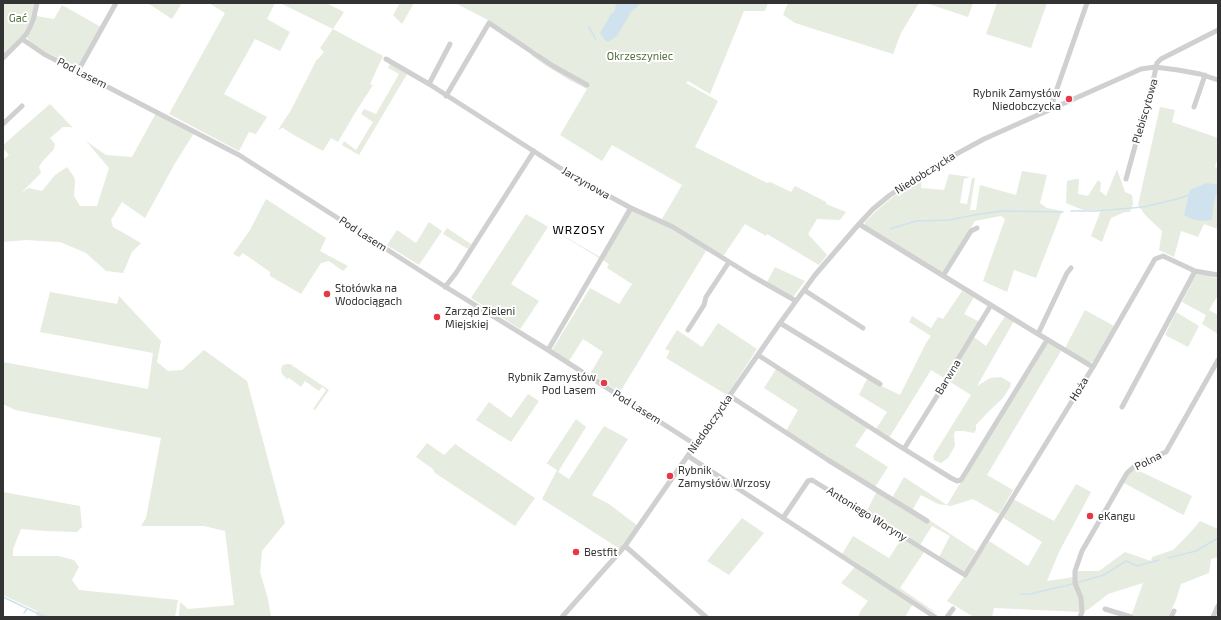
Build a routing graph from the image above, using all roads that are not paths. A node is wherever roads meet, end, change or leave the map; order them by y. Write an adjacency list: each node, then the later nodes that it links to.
1 (37, 3): 5 (street)
2 (116, 3): 10 (street)
3 (1087, 3): 18 (street)
4 (1218, 30): 9 (street)
5 (22, 39): 7 (street); 10 (street, Pod Lasem)
6 (450, 44): 13 (street)
7 (3, 58)
8 (386, 59): 13 (street, Jarzynowa)
9 (1155, 68): 11 (street, Plebiscytowa); 18 (street, Niedobczycka); 21 (street, Plebiscytowa)
10 (78, 71): 30 (street, Pod Lasem)
11 (1205, 75): 12 (street, Plebiscytowa); 17 (street)
12 (1218, 80)
13 (429, 84): 15 (street, Jarzynowa)
14 (587, 85): 15 (street)
15 (446, 96): 20 (street, Jarzynowa)
16 (22, 106): 19 (street)
17 (1194, 107)
18 (1054, 108): 23 (street, Niedobczycka)
19 (3, 124)
20 (534, 151): 22 (street, Jarzynowa); 30 (street)
21 (1126, 179)
22 (631, 208): 25 (street, Jarzynowa); 39 (street)
23 (859, 224): 28 (street); 31 (street, Niedobczycka)
24 (977, 228): 28 (street)
25 (730, 262): 32 (street, Jarzynowa); 36 (street)
26 (1071, 268): 37 (street)
27 (1195, 271): 29 (street, Hoża); 42 (street, Hoża); 45 (street)
28 (943, 276): 33 (street)
29 (1218, 276)
30 (445, 287): 39 (street, Pod Lasem)
31 (804, 290): 32 (street, Niedobczycka); 35 (street)
32 (796, 301): 34 (street, Niedobczycka)
33 (991, 305): 37 (street); 47 (street, Barwna)
34 (780, 323): 40 (street, Niedobczycka); 43 (street)
35 (863, 328)
36 (688, 330)
37 (1038, 334): 38 (street)
38 (1047, 340): 42 (street); 47 (street)
39 (548, 350): 46 (street, Pod Lasem)
40 (758, 355): 44 (street, Niedobczycka); 47 (street)
41 (1218, 360): 62 (street, Polna)
42 (1093, 367): 52 (street, Hoża)
43 (880, 384)
44 (730, 396): 46 (street, Niedobczycka); 50 (street)
45 (1122, 407)
46 (696, 445): 48 (street, Niedobczycka)
47 (904, 449)
48 (688, 456): 49 (street); 51 (street, Niedobczycka)
49 (783, 518): 52 (street, Antoniego Woryny); 60 (street)
50 (927, 521)
51 (625, 546): 58 (street, Niedobczycka); 59 (street)
52 (965, 575)
53 (1218, 606): 65 (street)
54 (953, 609): 61 (street)
55 (1105, 609): 57 (street)
56 (1174, 611): 64 (street)
57 (1117, 615): 63 (street)
58 (562, 617)
59 (706, 617)
60 (935, 617)
61 (947, 617)
62 (1080, 617)
63 (1131, 617)
64 (1171, 617)
65 (1212, 617)

